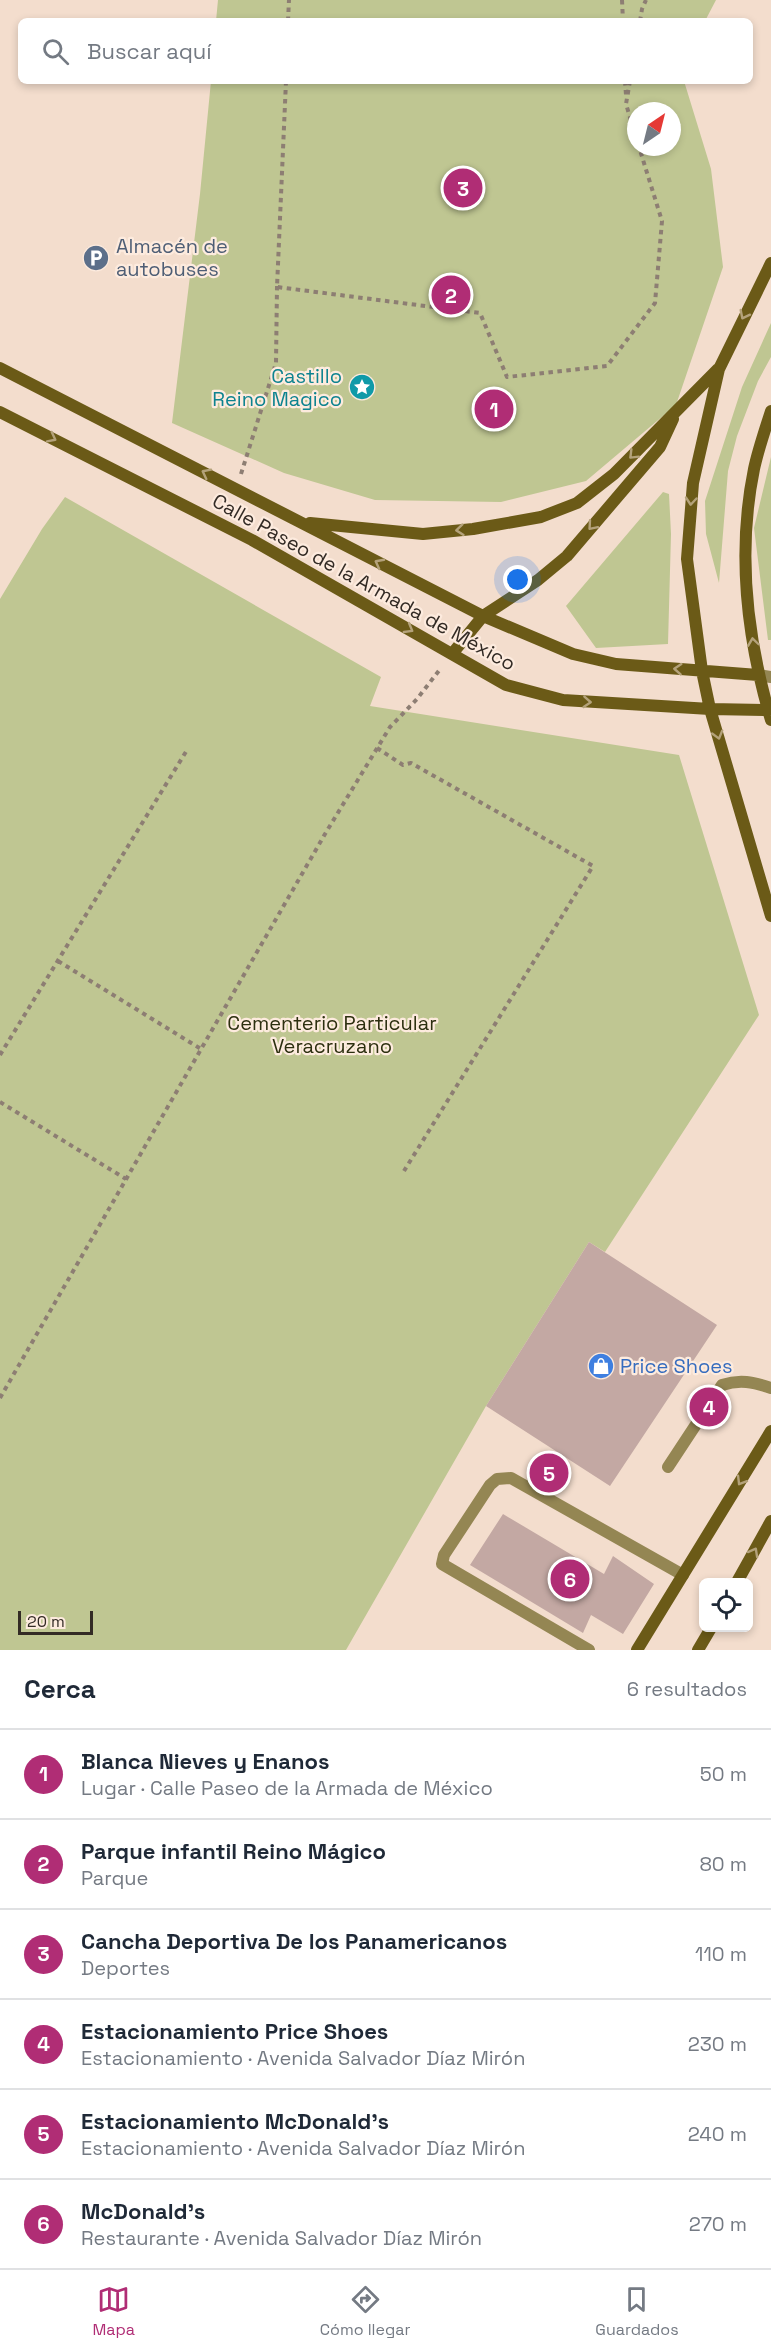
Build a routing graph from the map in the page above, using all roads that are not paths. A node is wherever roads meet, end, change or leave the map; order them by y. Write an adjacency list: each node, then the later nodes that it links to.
1 (771, 263): 3 (main road, one-way to 3)
2 (0, 368): 7 (main road, Calle Paseo de la Armada de México, one-way to 2)
3 (719, 369): 6 (main road); 10 (main road, one-way to 10)
4 (771, 411): 11 (main road, one-way to 4)
5 (0, 412): 9 (main road, Calle Paseo de la Armada de México, one-way to 9)
6 (676, 412): 7 (main road, one-way to 7); 8 (main road, one-way to 8)
7 (303, 522): 8 (main road, Calle Paseo de la Armada de México, one-way to 7)
8 (483, 616): 9 (main road); 10 (main road, Calle Paseo de la Armada de México, one-way to 8)
9 (452, 654): 13 (main road, Calle Paseo de la Armada de México, one-way to 13)
10 (702, 671): 11 (main road, Calle Paseo de la Armada de México); 13 (main road)
11 (758, 675): 12 (street); 14 (main road)
12 (771, 677)
13 (710, 709): 14 (main road, Calle Paseo de la Armada de México); 15 (main road, one-way to 15)
14 (770, 713)
15 (771, 916)
16 (771, 1388): 18 (street)
17 (771, 1431): 20 (main road, one-way to 20)
18 (668, 1467)
19 (771, 1521): 21 (main road, one-way to 19)
20 (683, 1575): 23 (street); 24 (main road)
21 (738, 1578)
22 (709, 1632): 25 (main road)
23 (589, 1650)
24 (637, 1650)
25 (698, 1650)

